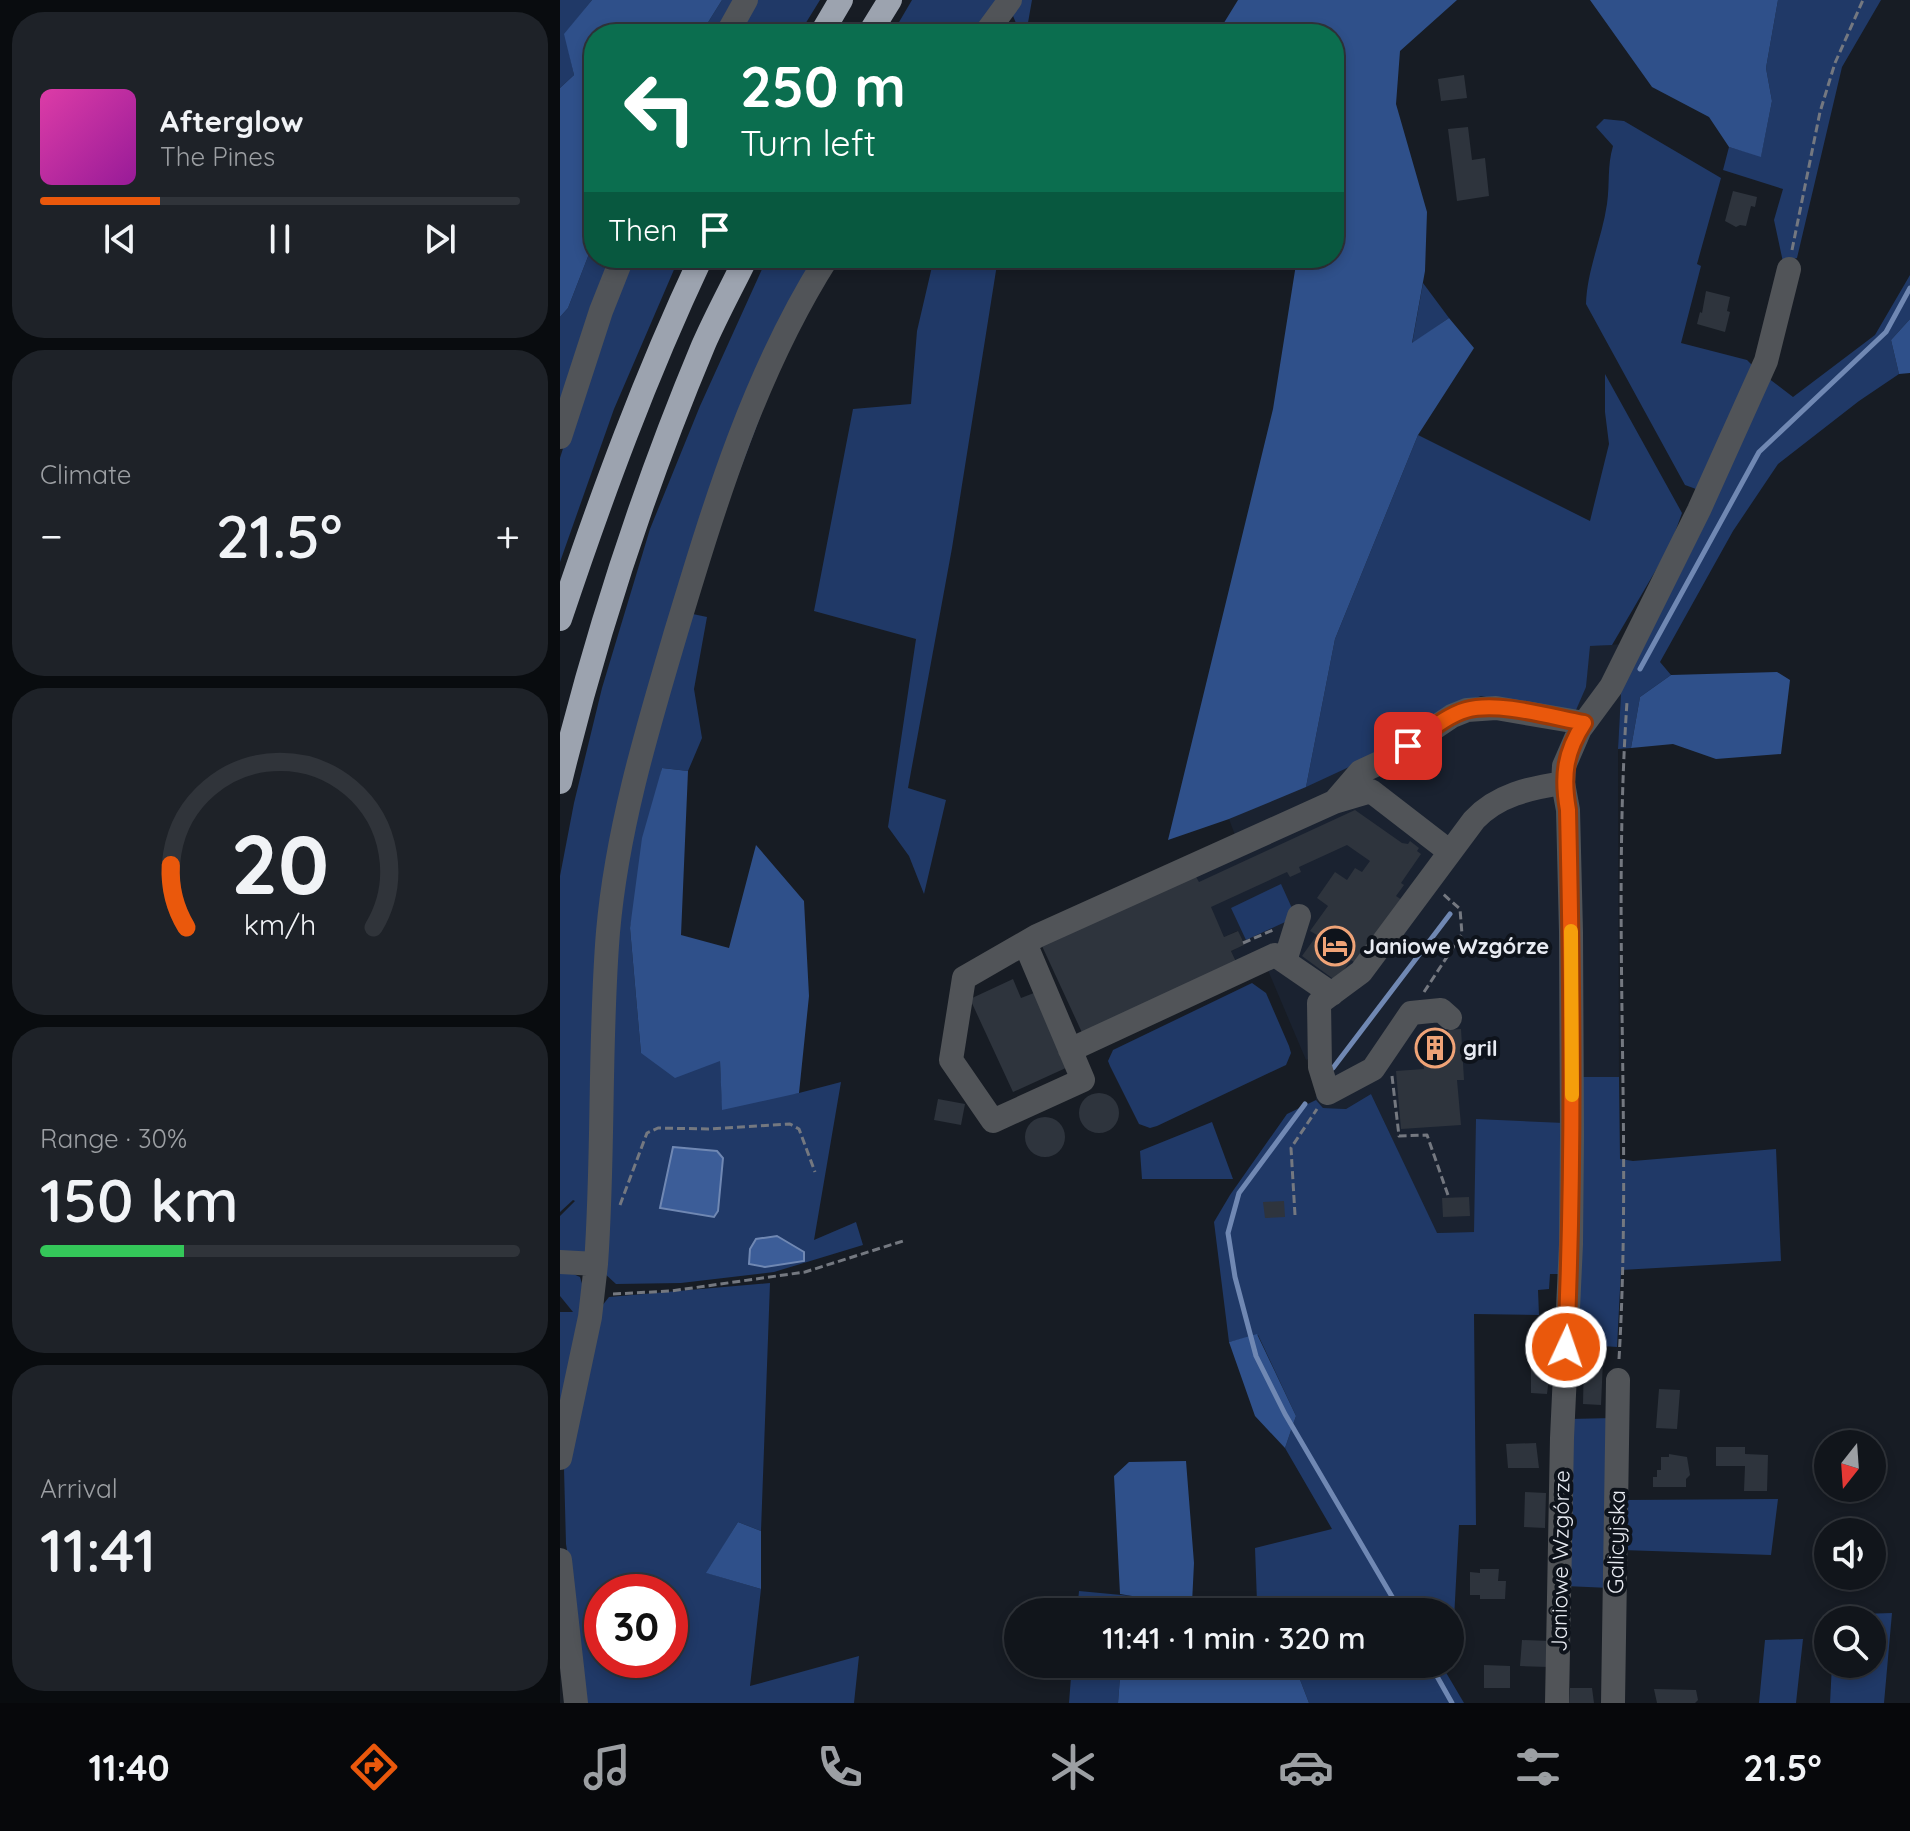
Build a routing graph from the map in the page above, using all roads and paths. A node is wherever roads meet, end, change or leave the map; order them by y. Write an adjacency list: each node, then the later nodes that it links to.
1 (746, 0): 6 (street)
2 (841, 0): 7 (highway)
3 (890, 0): 8 (highway)
4 (1010, 0): 9 (street)
5 (1863, 0): 14 (path)
6 (733, 24)
7 (827, 24)
8 (875, 24)
9 (992, 24)
10 (618, 268): 15 (street)
11 (696, 268): 16 (highway)
12 (741, 268): 19 (highway)
13 (822, 268): 38 (street)
14 (1789, 269): 18 (street, Janiowe Wzgórze)
15 (560, 437)
16 (560, 619)
17 (1627, 701): 43 (path)
18 (1584, 723): 20 (street, Janiowe Wzgórze); 21 (street)
19 (560, 782)
20 (1563, 783): 22 (street); 47 (street, Janiowe Wzgórze)
21 (1334, 802): 22 (street); 25 (street)
22 (1450, 852): 23 (street)
23 (1428, 882): 27 (street); 28 (path)
24 (1299, 916): 26 (street)
25 (1025, 943): 30 (street); 30 (street)
26 (1285, 961): 27 (street); 30 (street)
27 (1332, 994): 32 (street)
28 (1411, 1013): 29 (street); 32 (street)
29 (1450, 1018)
30 (1070, 1050)
31 (1380, 1082): 34 (path)
32 (1328, 1093): 37 (path)
33 (1419, 1128): 34 (path)
34 (1419, 1135): 36 (path)
35 (815, 1172): 38 (path)
36 (1449, 1198)
37 (1295, 1215)
38 (598, 1226): 41 (street)
39 (903, 1241): 42 (path)
40 (560, 1262): 41 (street)
41 (596, 1264): 42 (street)
42 (593, 1293): 44 (street)
43 (1618, 1380): 48 (street, Galicyjska)
44 (560, 1458)
45 (560, 1560): 46 (street)
46 (576, 1703)
47 (1557, 1703)
48 (1613, 1703)

